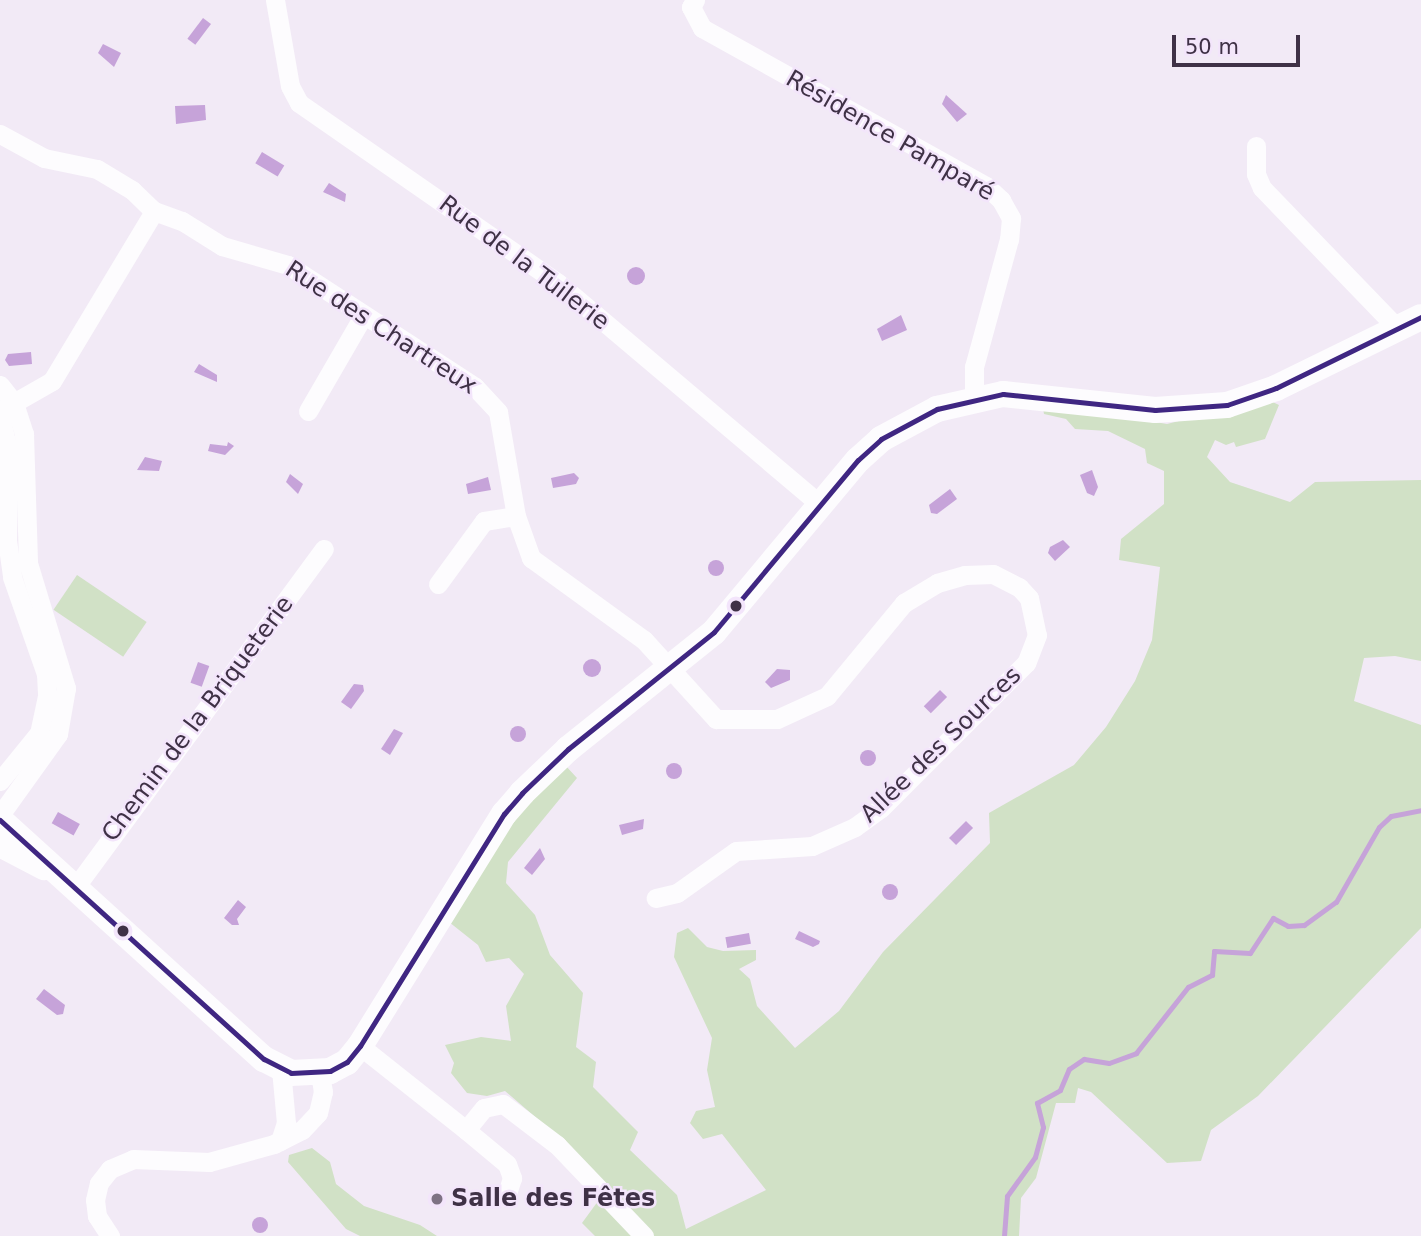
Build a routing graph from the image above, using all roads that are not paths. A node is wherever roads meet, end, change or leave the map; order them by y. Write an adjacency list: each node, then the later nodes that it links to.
1 (275, 0): 14 (street, Rue de la Tuilerie)
2 (695, 0): 10 (street, Résidence Pamparé)
3 (0, 134): 5 (street, Rue des Chartreux)
4 (1256, 146): 8 (street)
5 (153, 211): 6 (street, Rue des Chartreux); 11 (street)
6 (363, 316): 12 (street); 15 (street, Rue des Chartreux)
7 (1421, 317): 8 (street)
8 (1396, 327): 10 (street)
9 (0, 385): 11 (street)
10 (974, 397): 14 (street)
11 (7, 406): 16 (street)
12 (308, 411)
13 (0, 417): 16 (street)
14 (821, 505): 19 (street)
15 (516, 516): 18 (street); 19 (street, Rue des Chartreux)
16 (10, 522): 20 (street)
17 (324, 549): 23 (street, Chemin de la Briqueterie)
18 (438, 583)
19 (671, 670): 24 (street, Allée des Sources); 25 (street)
20 (46, 737): 21 (street); 22 (street)
21 (0, 780)
22 (2, 828): 23 (street)
23 (74, 889): 26 (street)
24 (656, 898)
25 (360, 1046): 27 (street); 28 (street)
26 (281, 1069): 27 (street); 29 (street)
27 (320, 1074): 29 (street)
28 (466, 1130): 30 (street); 32 (street)
29 (280, 1141): 31 (street)
30 (506, 1197)
31 (110, 1236)
32 (644, 1236)

